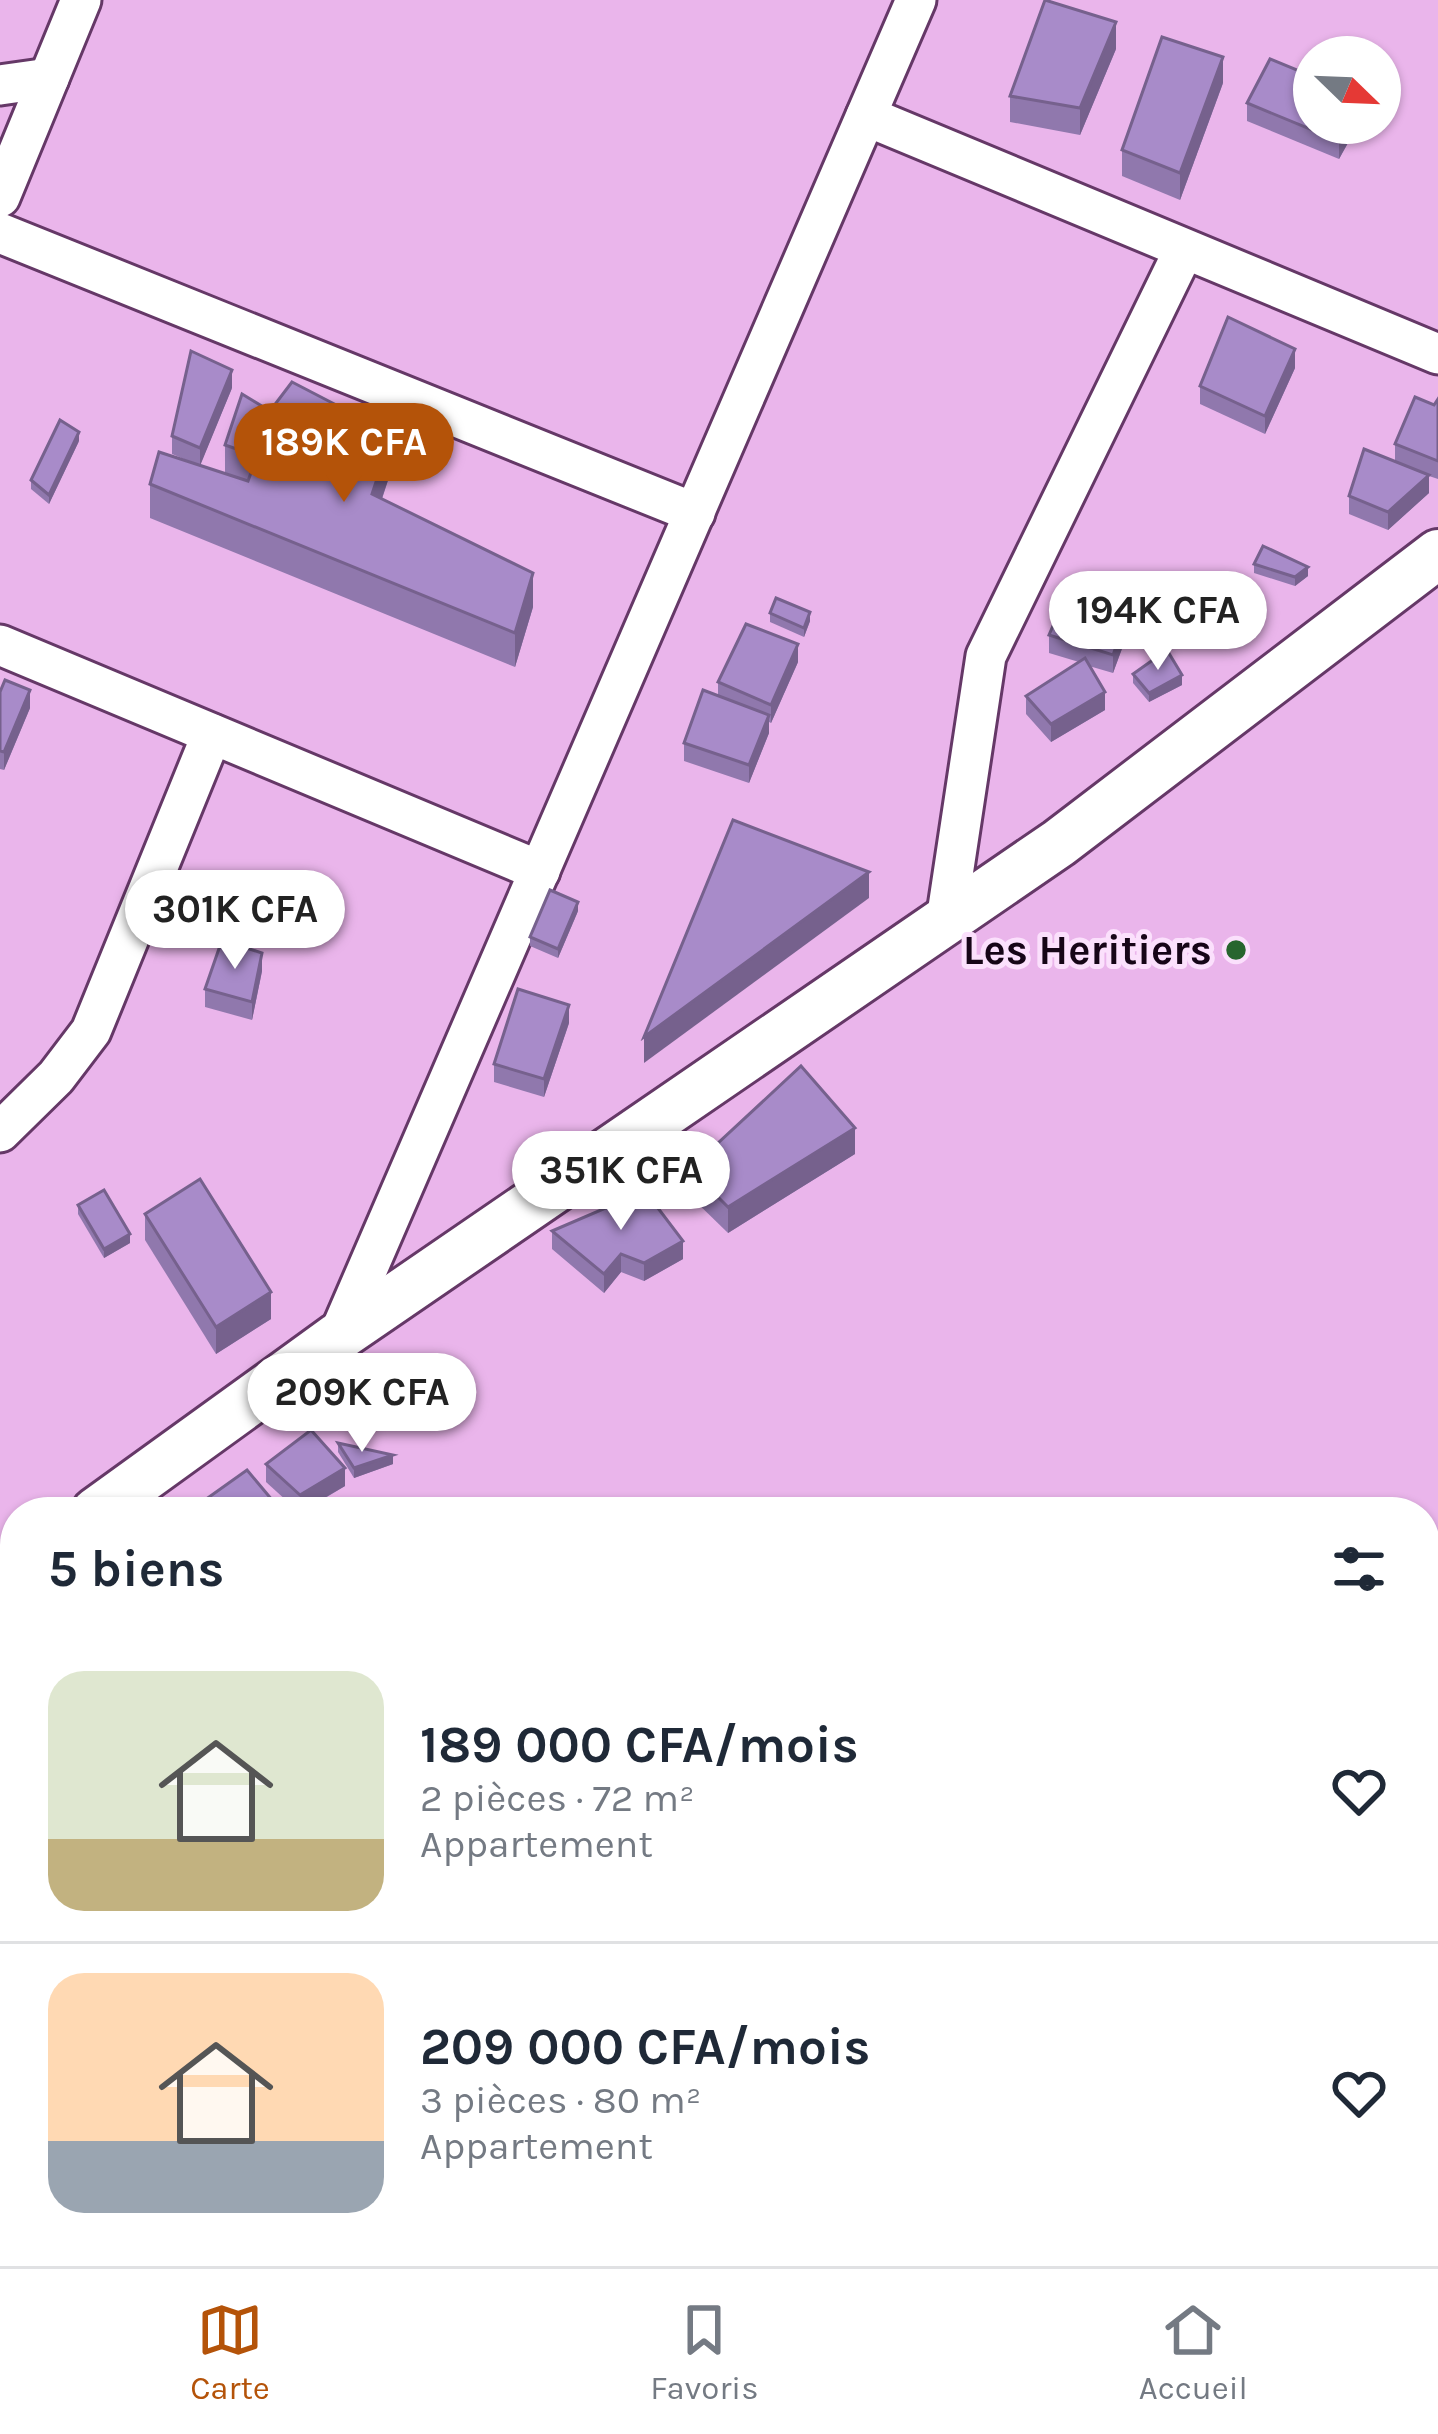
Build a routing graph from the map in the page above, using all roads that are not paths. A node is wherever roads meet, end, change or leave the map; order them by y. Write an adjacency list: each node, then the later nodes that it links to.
1 (81, 0): 3 (street)
2 (916, 0): 5 (street)
3 (49, 78): 4 (street); 6 (street)
4 (0, 85)
5 (866, 116): 8 (street); 10 (street)
6 (0, 197)
7 (0, 232): 10 (street)
8 (1184, 250): 9 (street); 15 (street)
9 (1438, 354)
10 (694, 513): 14 (street)
11 (1438, 554): 15 (street)
12 (0, 645): 13 (street)
13 (212, 734): 14 (street); 16 (street)
14 (540, 871): 17 (street)
15 (946, 921): 17 (street)
16 (0, 1132)
17 (338, 1337): 18 (street)
18 (117, 1497)

